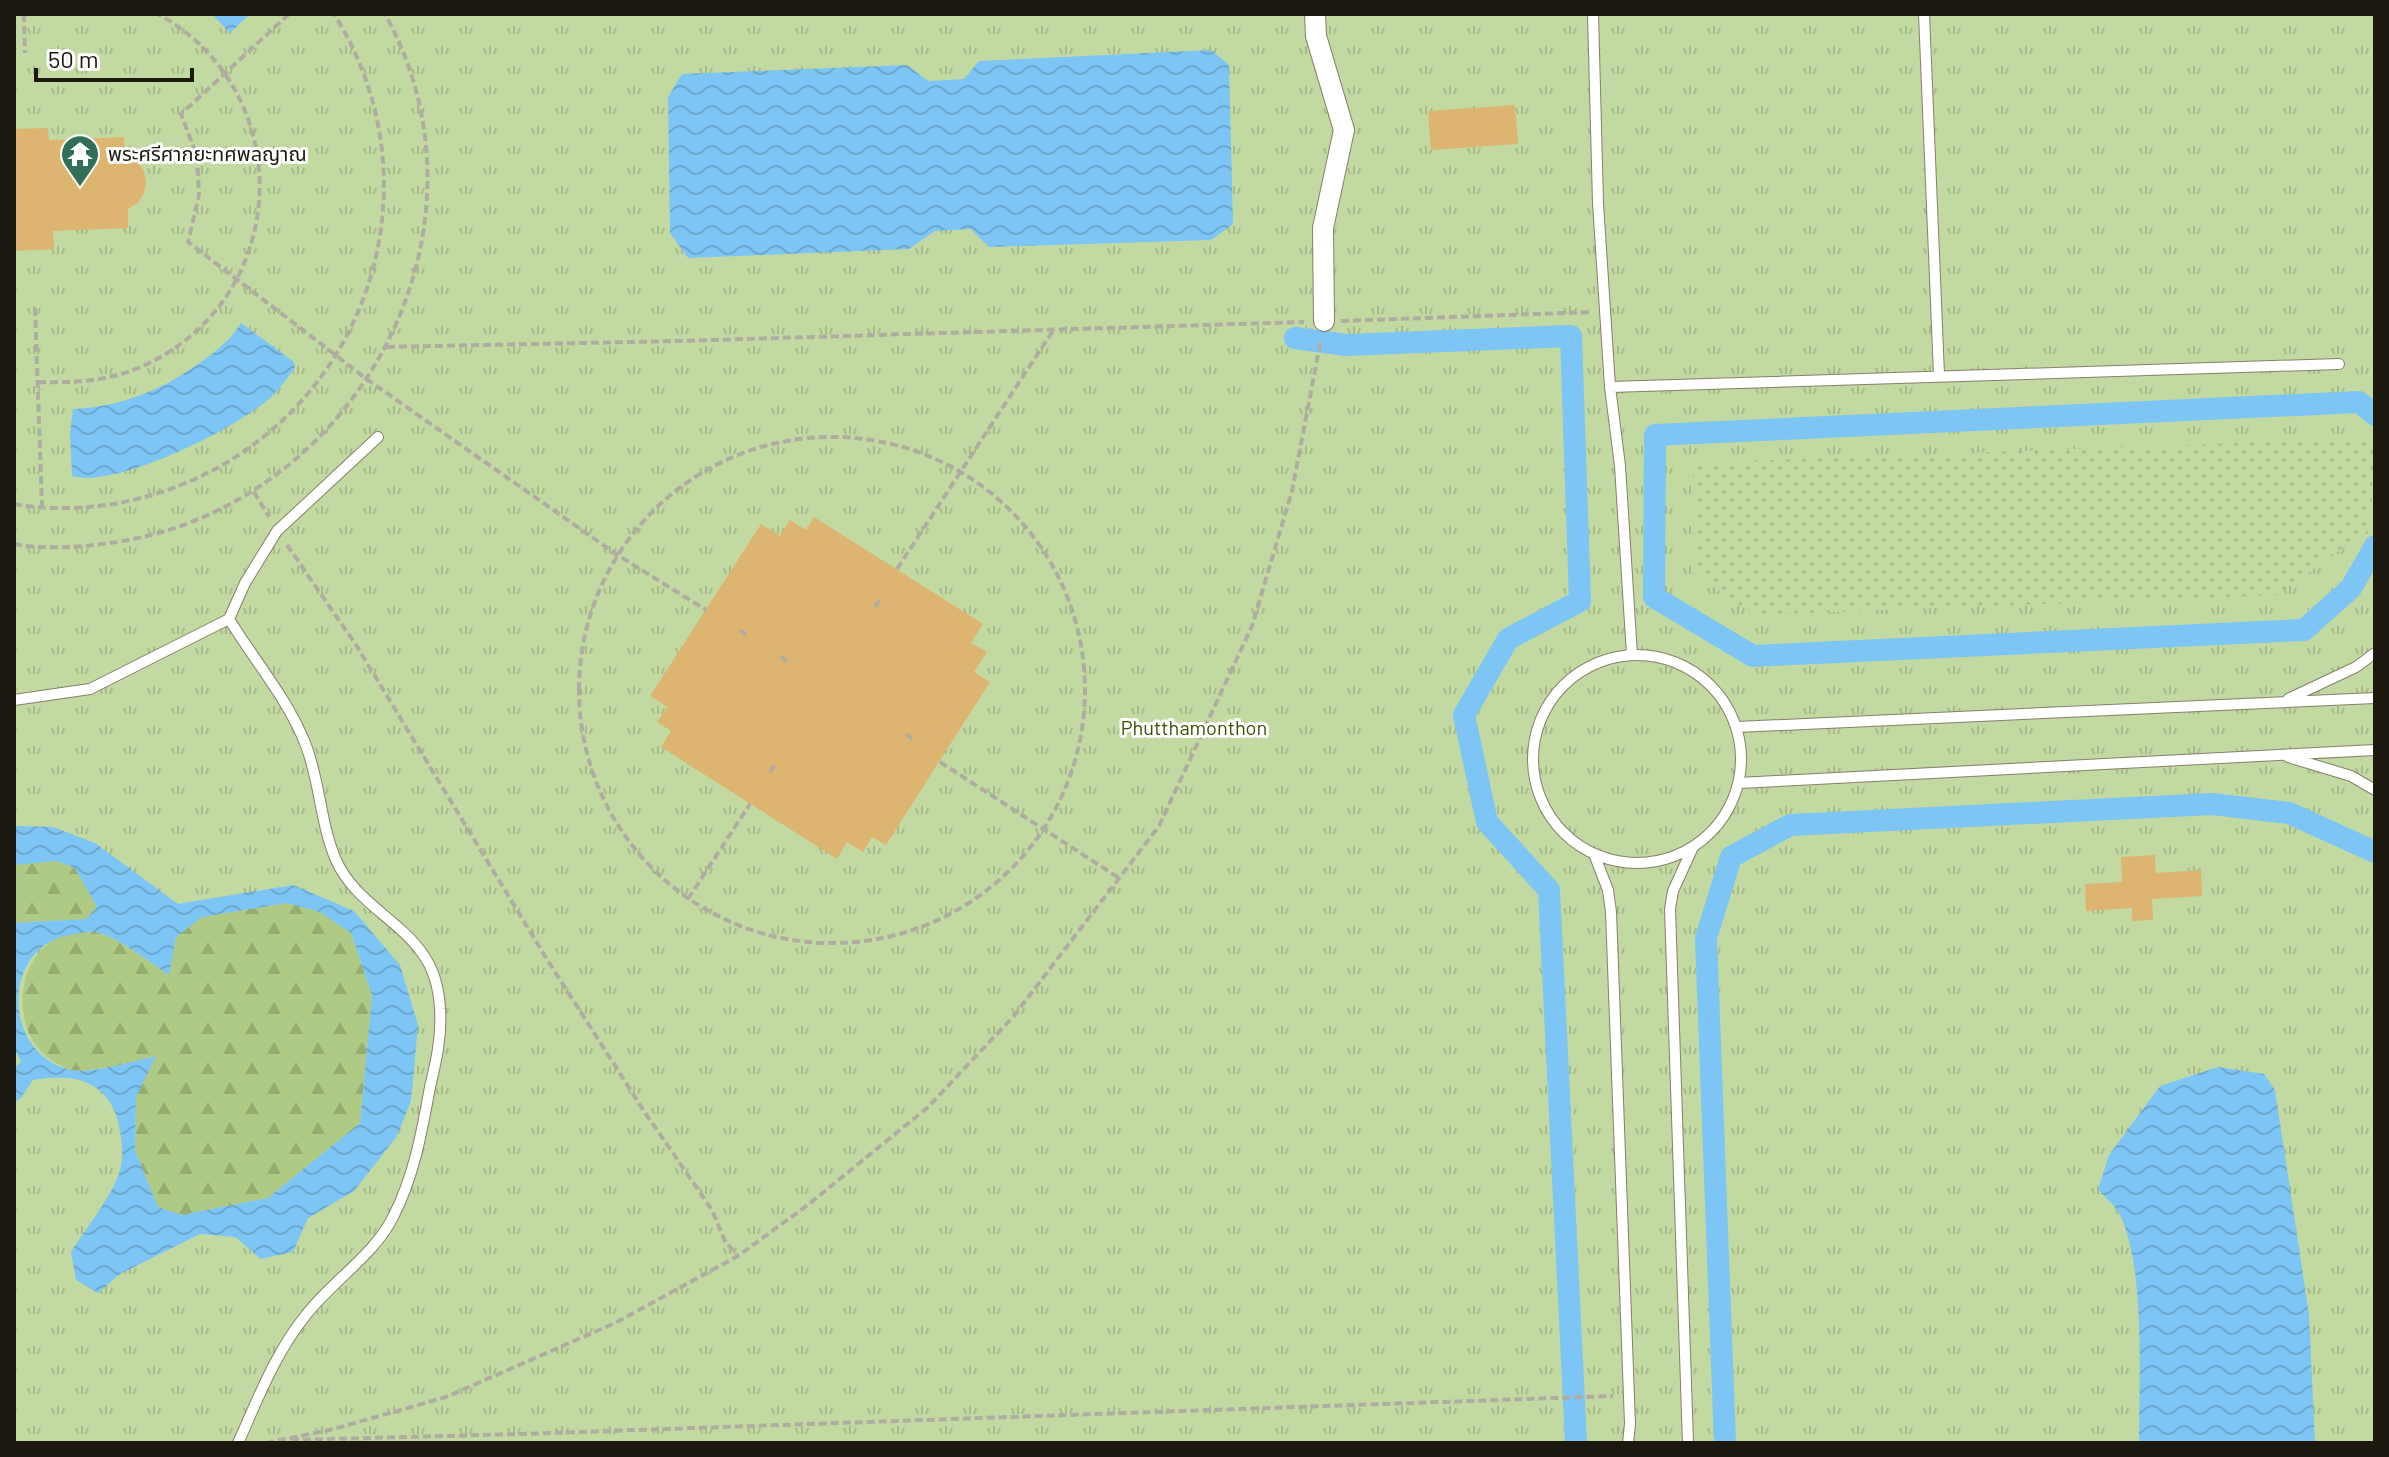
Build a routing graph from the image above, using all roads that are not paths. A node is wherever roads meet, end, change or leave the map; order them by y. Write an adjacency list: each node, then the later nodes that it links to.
1 (1315, 14): 4 (street)
2 (1593, 14): 7 (lane)
3 (1924, 14): 6 (lane)
4 (1324, 321)
5 (2339, 364): 6 (lane)
6 (1939, 375): 7 (lane)
7 (1610, 387): 11 (lane)
8 (378, 437): 9 (lane)
9 (229, 619): 13 (lane); 22 (lane)
10 (2375, 653): 14 (lane)
11 (1632, 655): 15 (lane); 21 (lane)
12 (2375, 698): 14 (lane)
13 (14, 700)
14 (2283, 702): 15 (lane)
15 (1737, 727): 18 (lane)
16 (2375, 750): 17 (lane)
17 (2277, 754): 18 (lane); 19 (lane)
18 (1739, 783): 20 (lane)
19 (2375, 790)
20 (1693, 847): 21 (lane); 24 (lane)
21 (1594, 854): 23 (lane)
22 (238, 1443)
23 (1628, 1443)
24 (1688, 1443)

